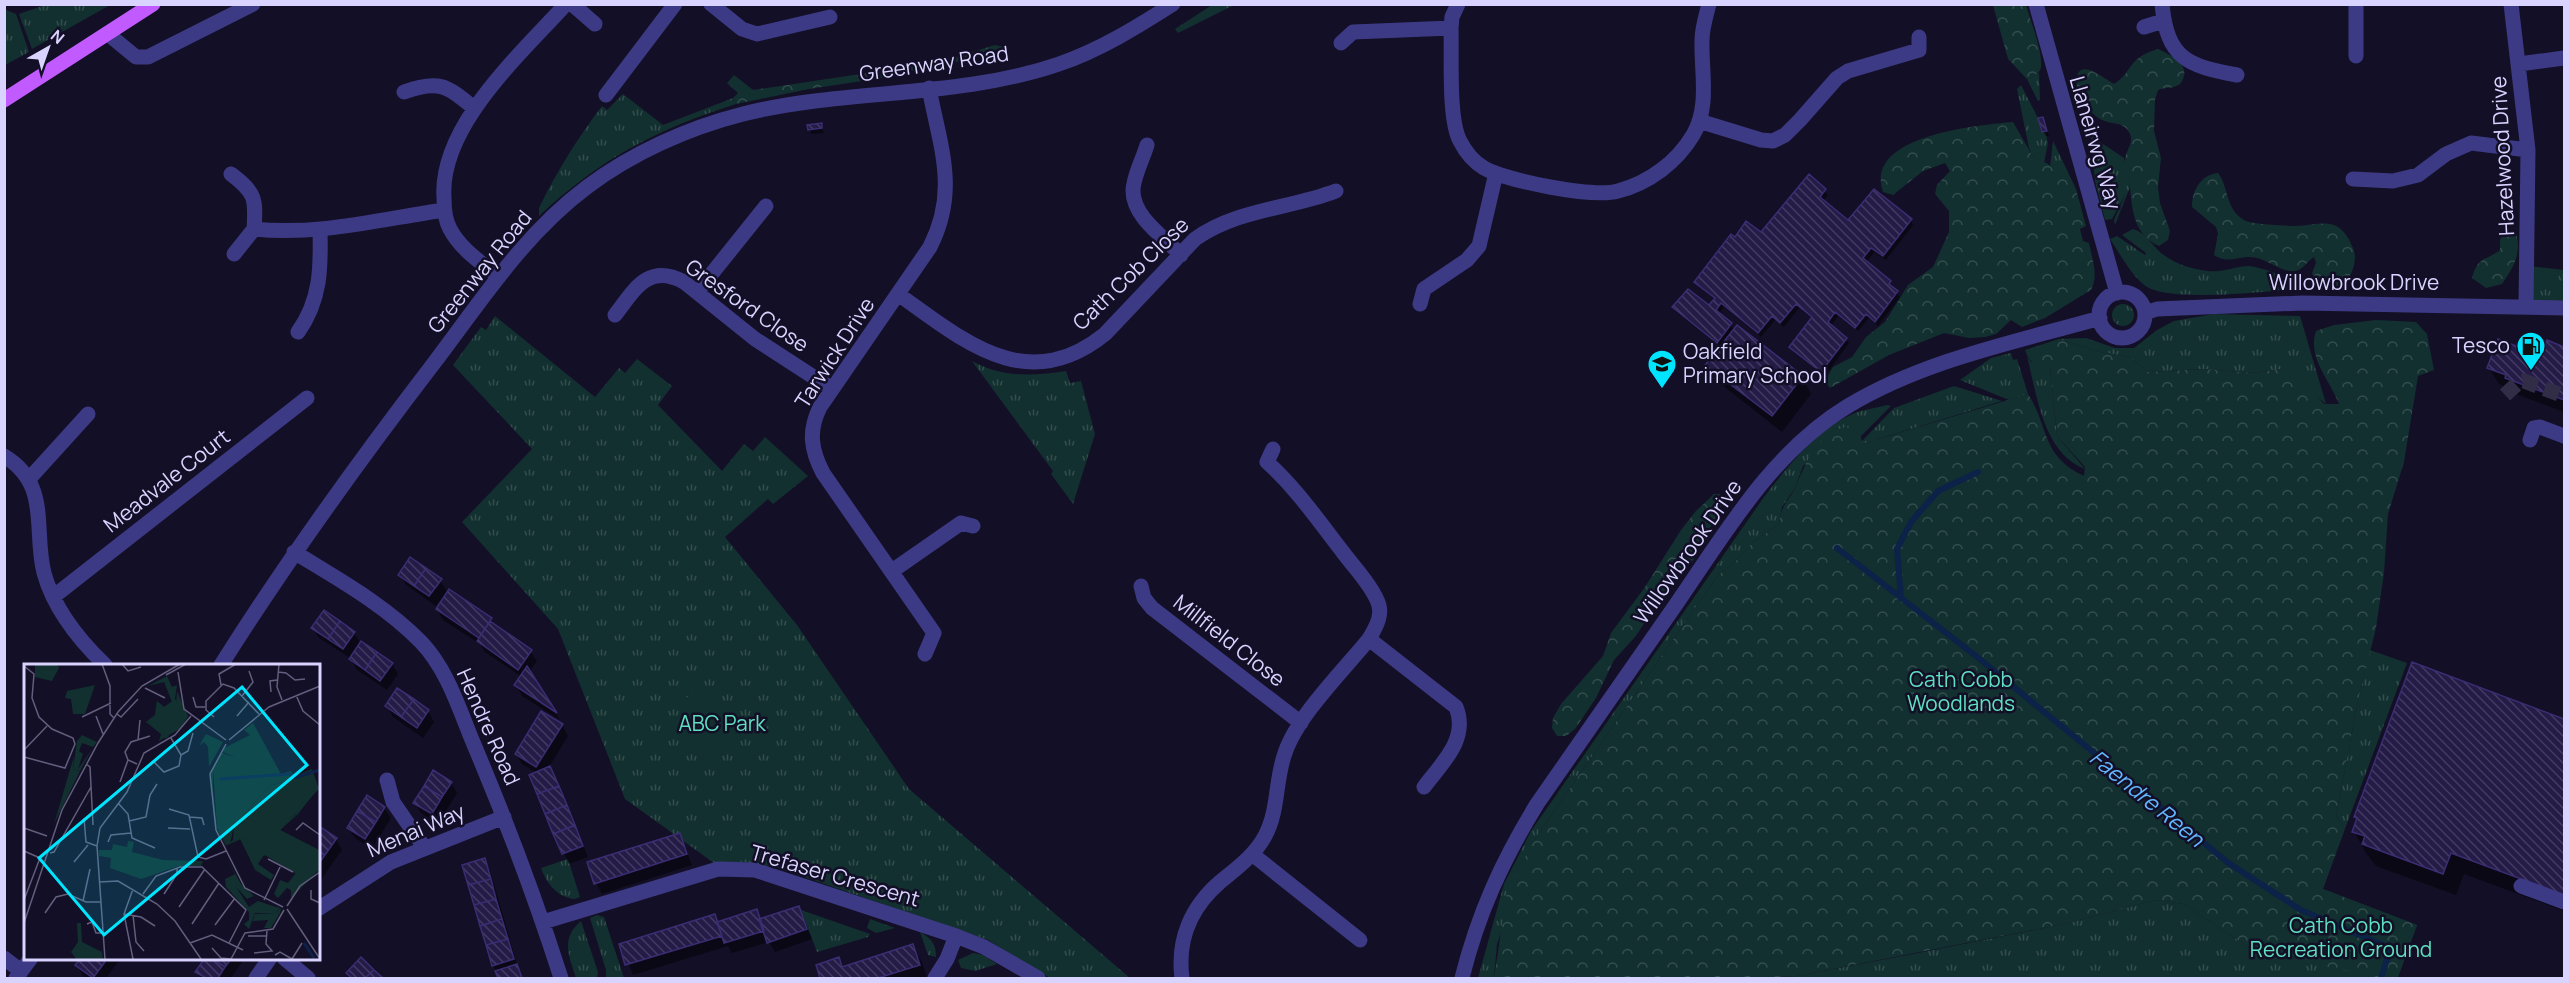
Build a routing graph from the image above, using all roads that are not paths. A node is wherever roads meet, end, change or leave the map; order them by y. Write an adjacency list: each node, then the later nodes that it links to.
1 (153, 4): 19 (main road)
2 (253, 4): 19 (street)
3 (566, 4): 30 (street)
4 (572, 4): 16 (street)
5 (675, 4): 28 (street)
6 (711, 4): 14 (street)
7 (1173, 4): 26 (street, Greenway Road)
8 (1458, 4): 17 (street)
9 (1709, 4): 31 (street)
10 (2036, 4): 46 (street, Llaneirwg Way)
11 (2162, 4): 15 (street)
12 (2356, 4): 22 (street)
13 (2511, 4): 24 (street, Hazelwood Drive)
14 (830, 17)
15 (2163, 21): 18 (street); 25 (street)
16 (595, 24)
17 (1451, 27): 21 (street); 34 (street)
18 (2144, 27)
19 (108, 34): 29 (main road)
20 (1919, 37): 31 (street)
21 (1341, 44)
22 (2356, 56)
23 (2565, 58): 24 (street)
24 (2519, 64): 33 (street, Hazelwood Drive)
25 (2237, 75)
26 (928, 88): 44 (street, Greenway Road); 47 (street, Tarwick Drive)
27 (405, 92): 30 (street)
28 (606, 95)
29 (4, 100)
30 (474, 108): 39 (street)
31 (1699, 121): 34 (street)
32 (1147, 145): 43 (street)
33 (2528, 150): 36 (street); 49 (street, Hazelwood Drive)
34 (1496, 173): 48 (street)
35 (231, 174): 40 (street)
36 (2353, 179)
37 (1336, 191): 43 (street, Cath Cob Close)
38 (766, 206): 45 (street)
39 (444, 210): 41 (street); 44 (street)
40 (254, 229): 41 (street); 42 (street)
41 (320, 229): 54 (street)
42 (234, 254)
43 (1181, 255): 47 (street, Cath Cob Close)
44 (499, 277): 64 (street, Greenway Road)
45 (697, 292): 52 (street, Gresford Close); 55 (street, Gresford Close)
46 (2117, 292): 51 (street); 53 (street)
47 (898, 294): 55 (street, Tarwick Drive)
48 (1420, 304)
49 (2526, 306): 50 (street, Willowbrook Drive); 51 (street, Willowbrook Drive)
50 (2565, 308)
51 (2145, 314): 53 (street)
52 (615, 315)
53 (2100, 318): 95 (street, Willowbrook Drive)
54 (298, 332)
55 (832, 389): 65 (street, Tarwick Drive)
56 (307, 398): 67 (street, Meadvale Court)
57 (88, 414): 62 (street)
58 (2565, 436): 59 (street)
59 (2530, 440)
60 (1273, 449): 68 (street)
61 (4, 456): 62 (street)
62 (29, 479): 67 (street)
63 (973, 526): 65 (street)
64 (294, 552): 71 (street, Greenway Road); 75 (street, Hendre Road)
65 (892, 571): 69 (street, Tarwick Drive)
66 (1141, 586): 72 (street, Millfield Close)
67 (53, 597): 70 (street)
68 (1368, 639): 72 (street); 74 (street)
69 (925, 654)
70 (104, 664)
71 (222, 664)
72 (1301, 723): 77 (street)
73 (387, 780): 76 (street)
74 (1424, 787)
75 (504, 817): 76 (street, Menai Way); 81 (street, Hendre Road)
76 (424, 848): 80 (street, Menai Way)
77 (1252, 854): 83 (street); 94 (street)
78 (2521, 886): 79 (street)
79 (2565, 902)
80 (320, 908)
81 (543, 922): 82 (street, Trefaser Crescent); 91 (street, Hendre Road)
82 (956, 936): 92 (street); 93 (street, Trefaser Crescent)
83 (1360, 940)
84 (4, 958): 88 (street)
85 (29, 959): 88 (street)
86 (269, 959): 89 (street)
87 (286, 959): 90 (street)
88 (18, 975)
89 (256, 978)
90 (308, 978)
91 (561, 978)
92 (935, 978)
93 (1038, 978)
94 (1182, 978)
95 (1462, 978)

